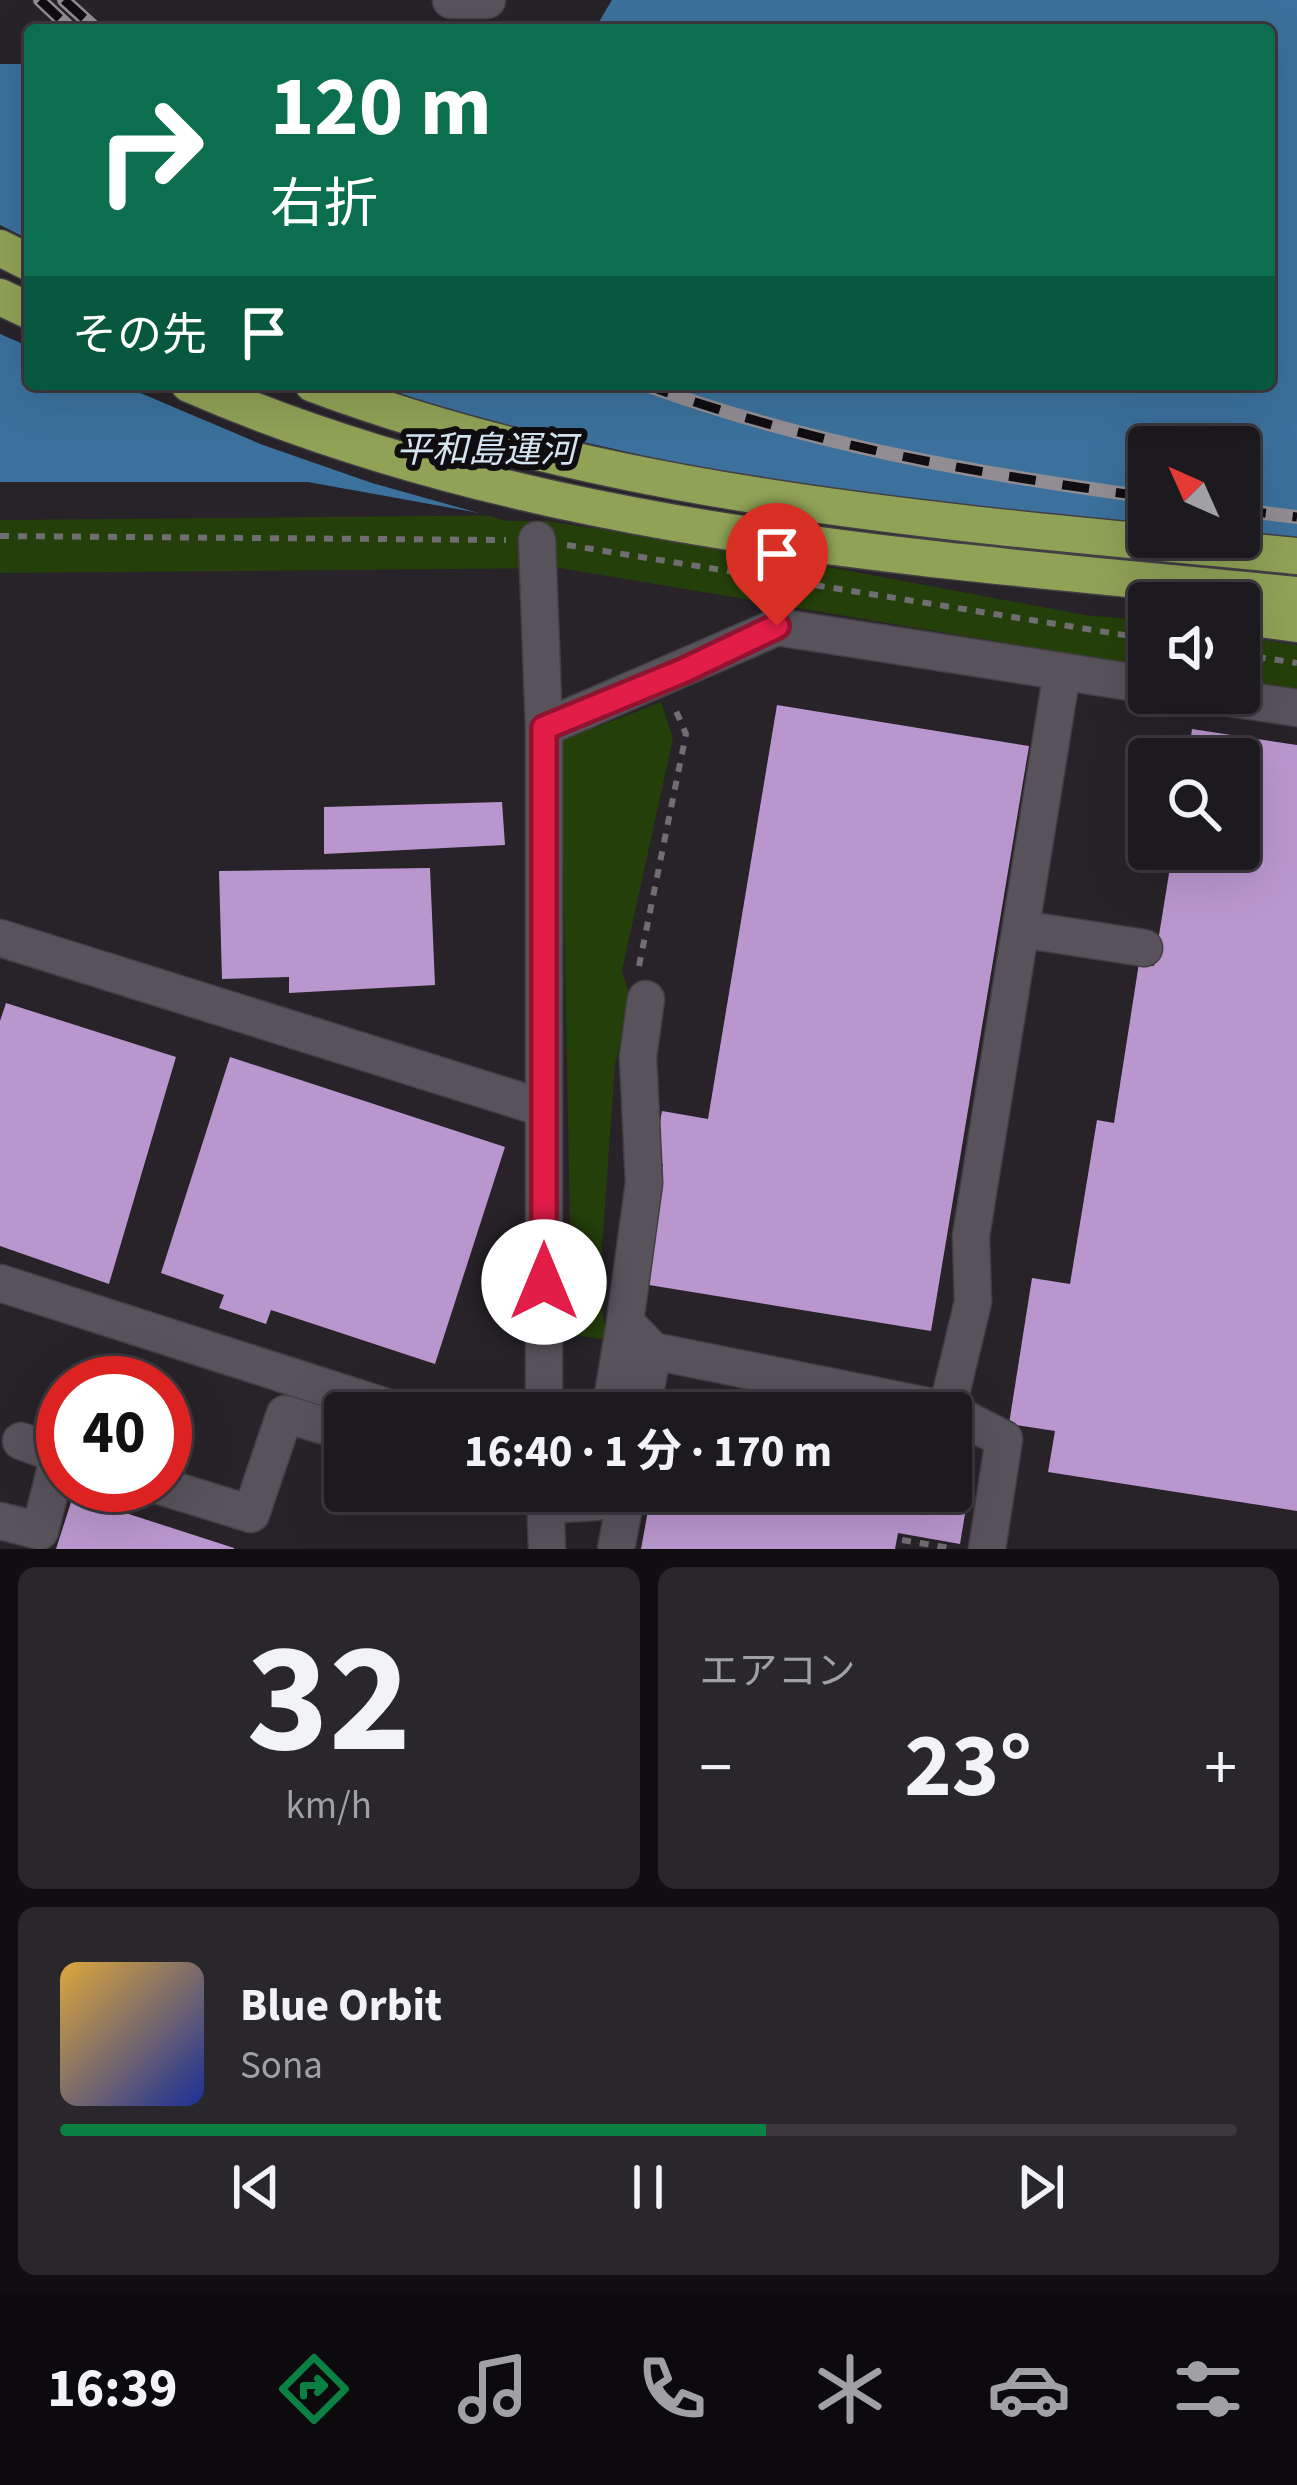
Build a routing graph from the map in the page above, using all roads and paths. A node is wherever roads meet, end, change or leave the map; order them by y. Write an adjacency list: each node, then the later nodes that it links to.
1 (451, 0): 2 (street)
2 (487, 0)
3 (205, 390): 8 (highway)
4 (332, 390): 7 (highway)
5 (0, 536): 6 (path)
6 (537, 540): 13 (path); 21 (street)
7 (1297, 556)
8 (941, 562): 9 (highway); 10 (highway)
9 (1297, 595)
10 (1128, 596)
11 (1260, 619): 12 (highway)
12 (1297, 624)
13 (1128, 636)
14 (1260, 657): 15 (path)
15 (1297, 663)
16 (1062, 672): 17 (street); 18 (street); 22 (street)
17 (663, 679): 21 (street); 25 (path)
18 (1128, 683)
19 (1260, 702): 20 (street)
20 (1297, 708)
21 (544, 728): 26 (street)
22 (1021, 929): 24 (street); 35 (street)
23 (0, 938): 26 (street)
24 (1144, 948)
25 (646, 999): 28 (street)
26 (543, 1108): 31 (street)
27 (0, 1283): 30 (street)
28 (625, 1322): 29 (street); 32 (street)
29 (653, 1351): 33 (street); 34 (street)
30 (340, 1392)
31 (544, 1392)
32 (613, 1392)
33 (645, 1392)
34 (857, 1392)
35 (951, 1392)
36 (972, 1422): 49 (street)
37 (324, 1426): 40 (street)
38 (21, 1441): 39 (street)
39 (36, 1446)
40 (192, 1496)
41 (45, 1512): 44 (street)
42 (546, 1512): 46 (street)
43 (623, 1512): 47 (street)
44 (0, 1521)
45 (902, 1540): 48 (path)
46 (547, 1549)
47 (616, 1549)
48 (955, 1549)
49 (987, 1549)

